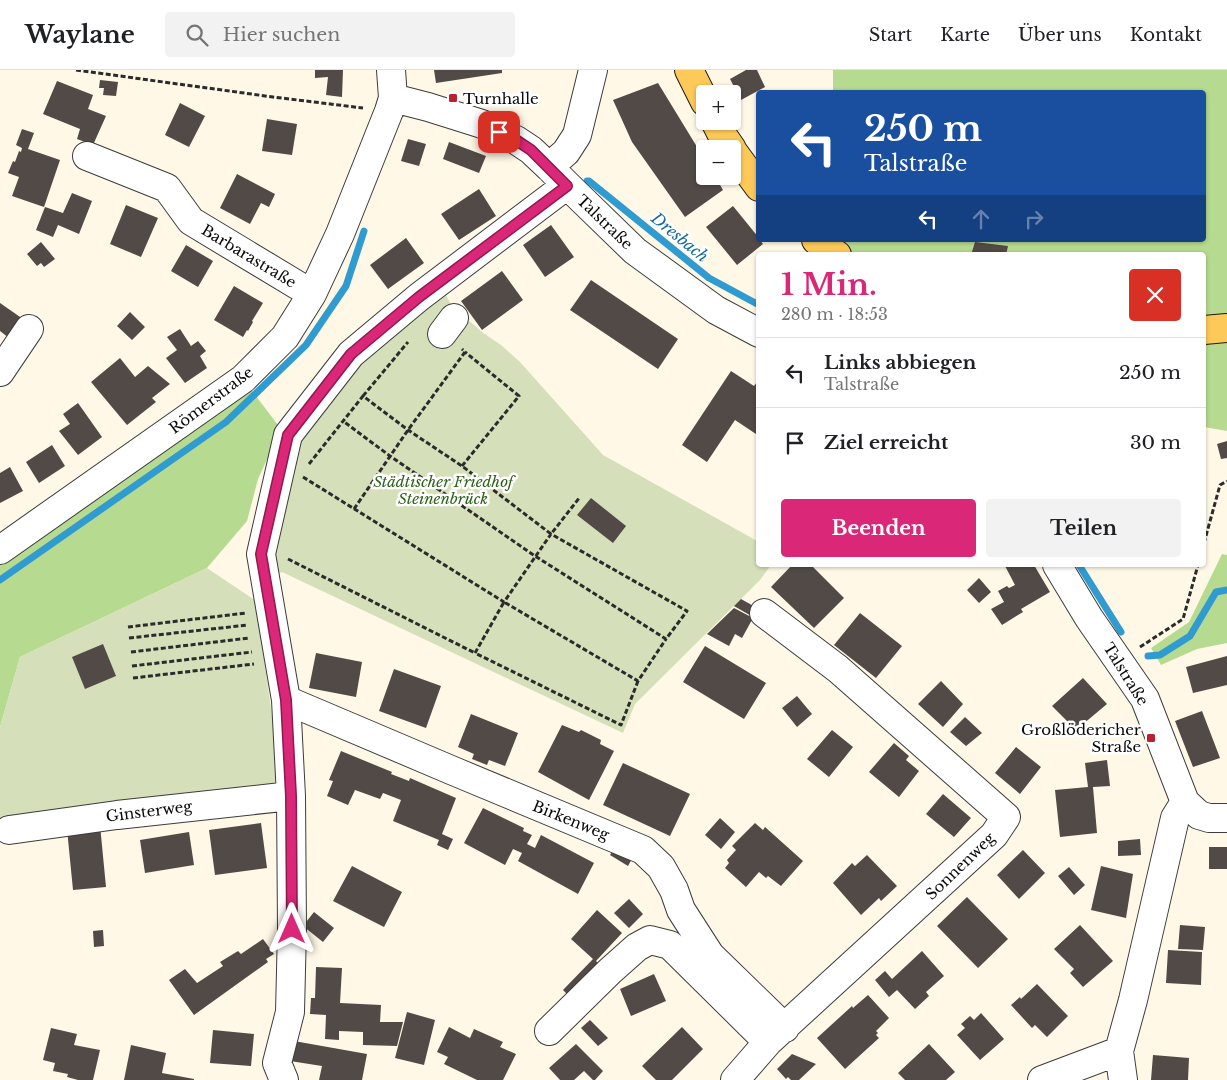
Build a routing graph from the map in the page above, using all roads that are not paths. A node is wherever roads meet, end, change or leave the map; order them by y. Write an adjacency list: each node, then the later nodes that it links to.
1 (391, 70): 5 (street, Römerstraße)
2 (594, 70): 8 (street)
3 (689, 70): 4 (main road)
4 (696, 85)
5 (391, 105): 8 (street, Talstraße); 12 (street, Römerstraße)
6 (87, 156): 12 (street, Barbarastraße)
7 (741, 162): 9 (main road)
8 (558, 176): 16 (street, Talstraße); 21 (street)
9 (756, 183)
10 (819, 242): 11 (main road)
11 (833, 252)
12 (312, 294): 18 (street, Römerstraße)
13 (29, 328): 17 (street)
14 (1227, 328): 15 (main road)
15 (1206, 330)
16 (756, 331)
17 (0, 372)
18 (5, 539)
19 (1058, 567): 23 (street, Talstraße)
20 (764, 613): 27 (street, Sonnenweg)
21 (286, 700): 22 (street); 27 (street, Birkenweg)
22 (291, 796): 25 (street, Ginsterweg); 29 (street)
23 (1185, 802): 24 (street); 28 (street)
24 (1227, 818)
25 (9, 830)
26 (549, 1031): 27 (street)
27 (777, 1035): 30 (street, Sonnenweg)
28 (1119, 1051): 31 (street); 32 (street)
29 (284, 1080)
30 (735, 1080)
31 (1042, 1080)
32 (1123, 1080)

